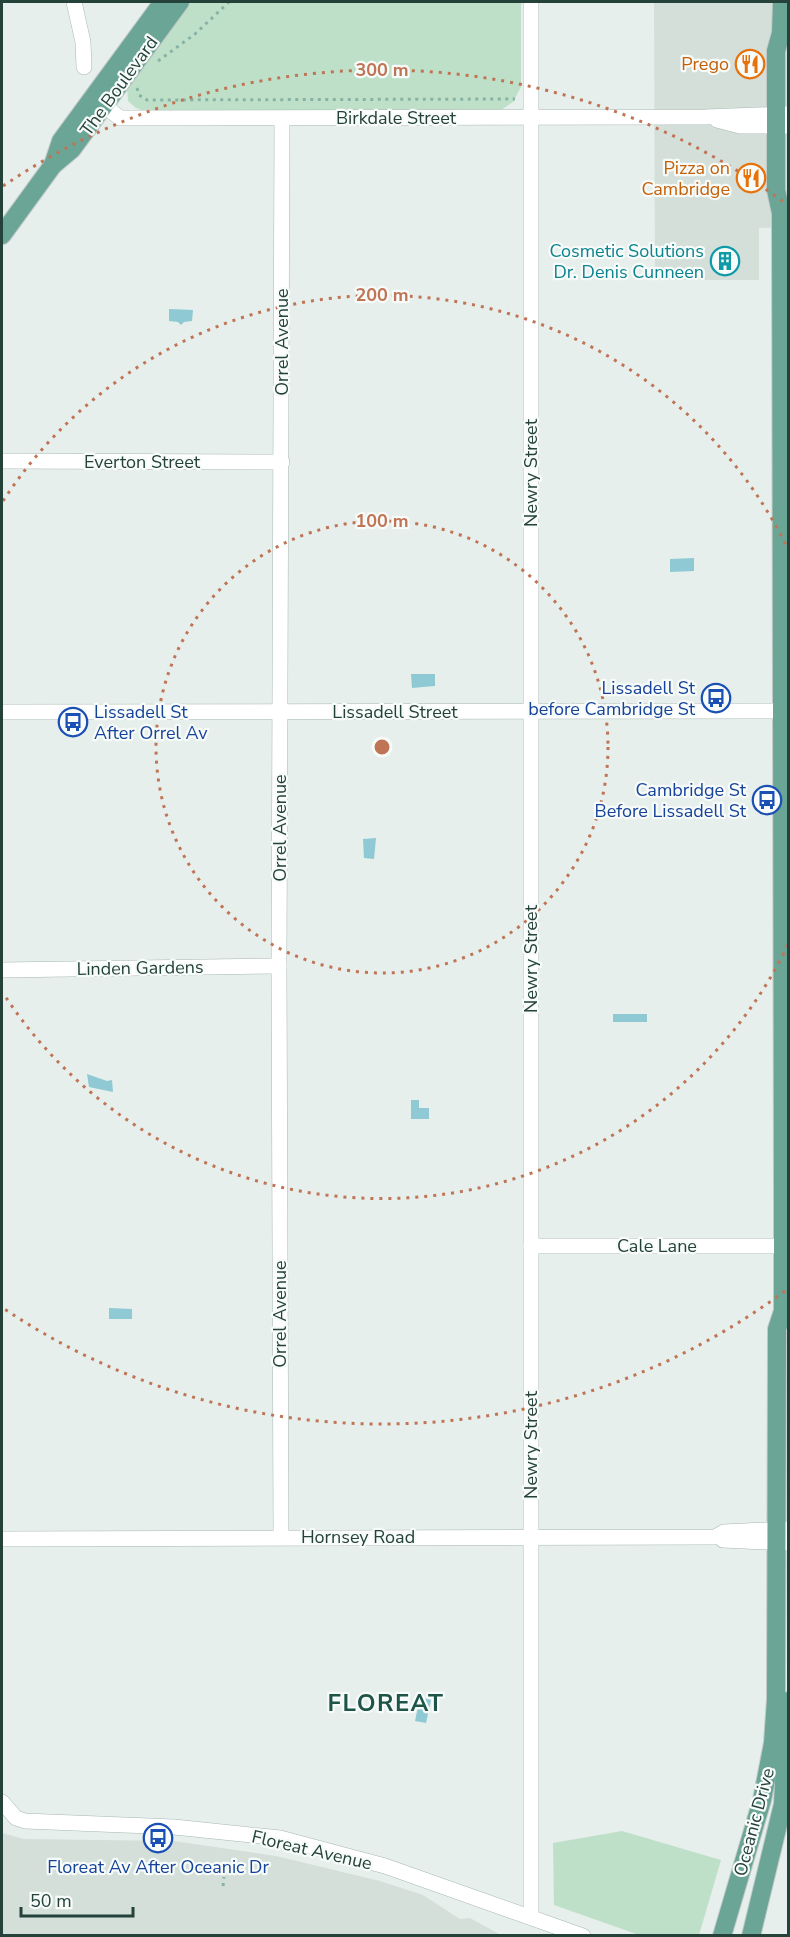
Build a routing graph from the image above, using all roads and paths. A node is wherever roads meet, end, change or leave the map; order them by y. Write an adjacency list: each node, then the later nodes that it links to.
1 (74, 2): 7 (street)
2 (163, 2): 11 (main road, The Boulevard)
3 (180, 2): 11 (main road, The Boulevard)
4 (229, 2): 8 (path)
5 (531, 2): 12 (street, Newry Street)
6 (782, 2): 14 (main road, Oceanic Drive)
7 (84, 67)
8 (150, 67)
9 (137, 83): 10 (path)
10 (515, 99)
11 (99, 102): 13 (street, Birkdale Street); 15 (main road, The Boulevard)
12 (530, 117): 13 (street, Birkdale Street); 14 (street, Birkdale Street); 18 (street, Newry Street)
13 (282, 119): 17 (street, Orrel Avenue)
14 (784, 120): 19 (main road, Oceanic Drive)
15 (2, 235)
16 (2, 461): 17 (street, Everton Street)
17 (282, 462): 21 (street, Orrel Avenue)
18 (532, 711): 19 (street, Lissadell Street); 21 (street, Lissadell Street); 24 (street, Newry Street)
19 (785, 711): 25 (main road, Oceanic Drive)
20 (2, 712): 21 (street, Lissadell Street)
21 (280, 712): 22 (street, Orrel Avenue)
22 (279, 966): 23 (street, Linden Gardens); 30 (street, Orrel Avenue)
23 (2, 970)
24 (531, 1246): 25 (street, Cale Lane); 28 (street, Newry Street)
25 (783, 1246): 26 (main road, Oceanic Drive)
26 (786, 1318): 27 (main road, Oceanic Drive)
27 (783, 1381): 29 (main road, Oceanic Drive)
28 (532, 1536): 29 (street, Hornsey Road); 30 (street, Hornsey Road); 40 (street, Newry Street)
29 (783, 1536): 33 (main road, Oceanic Drive)
30 (281, 1537): 31 (street, Hornsey Road)
31 (2, 1539)
32 (789, 1667): 34 (main road, Oceanic Drive)
33 (766, 1780): 34 (street); 35 (main road, Oceanic Drive)
34 (787, 1784): 37 (main road, Oceanic Drive)
35 (762, 1800): 37 (street); 42 (main road, Oceanic Drive)
36 (2, 1802): 40 (street, Floreat Avenue)
37 (786, 1804): 43 (main road, Oceanic Drive)
38 (224, 1877): 39 (path)
39 (223, 1886)
40 (531, 1917): 41 (street, Floreat Avenue)
41 (583, 1935)
42 (722, 1935)
43 (751, 1935)

